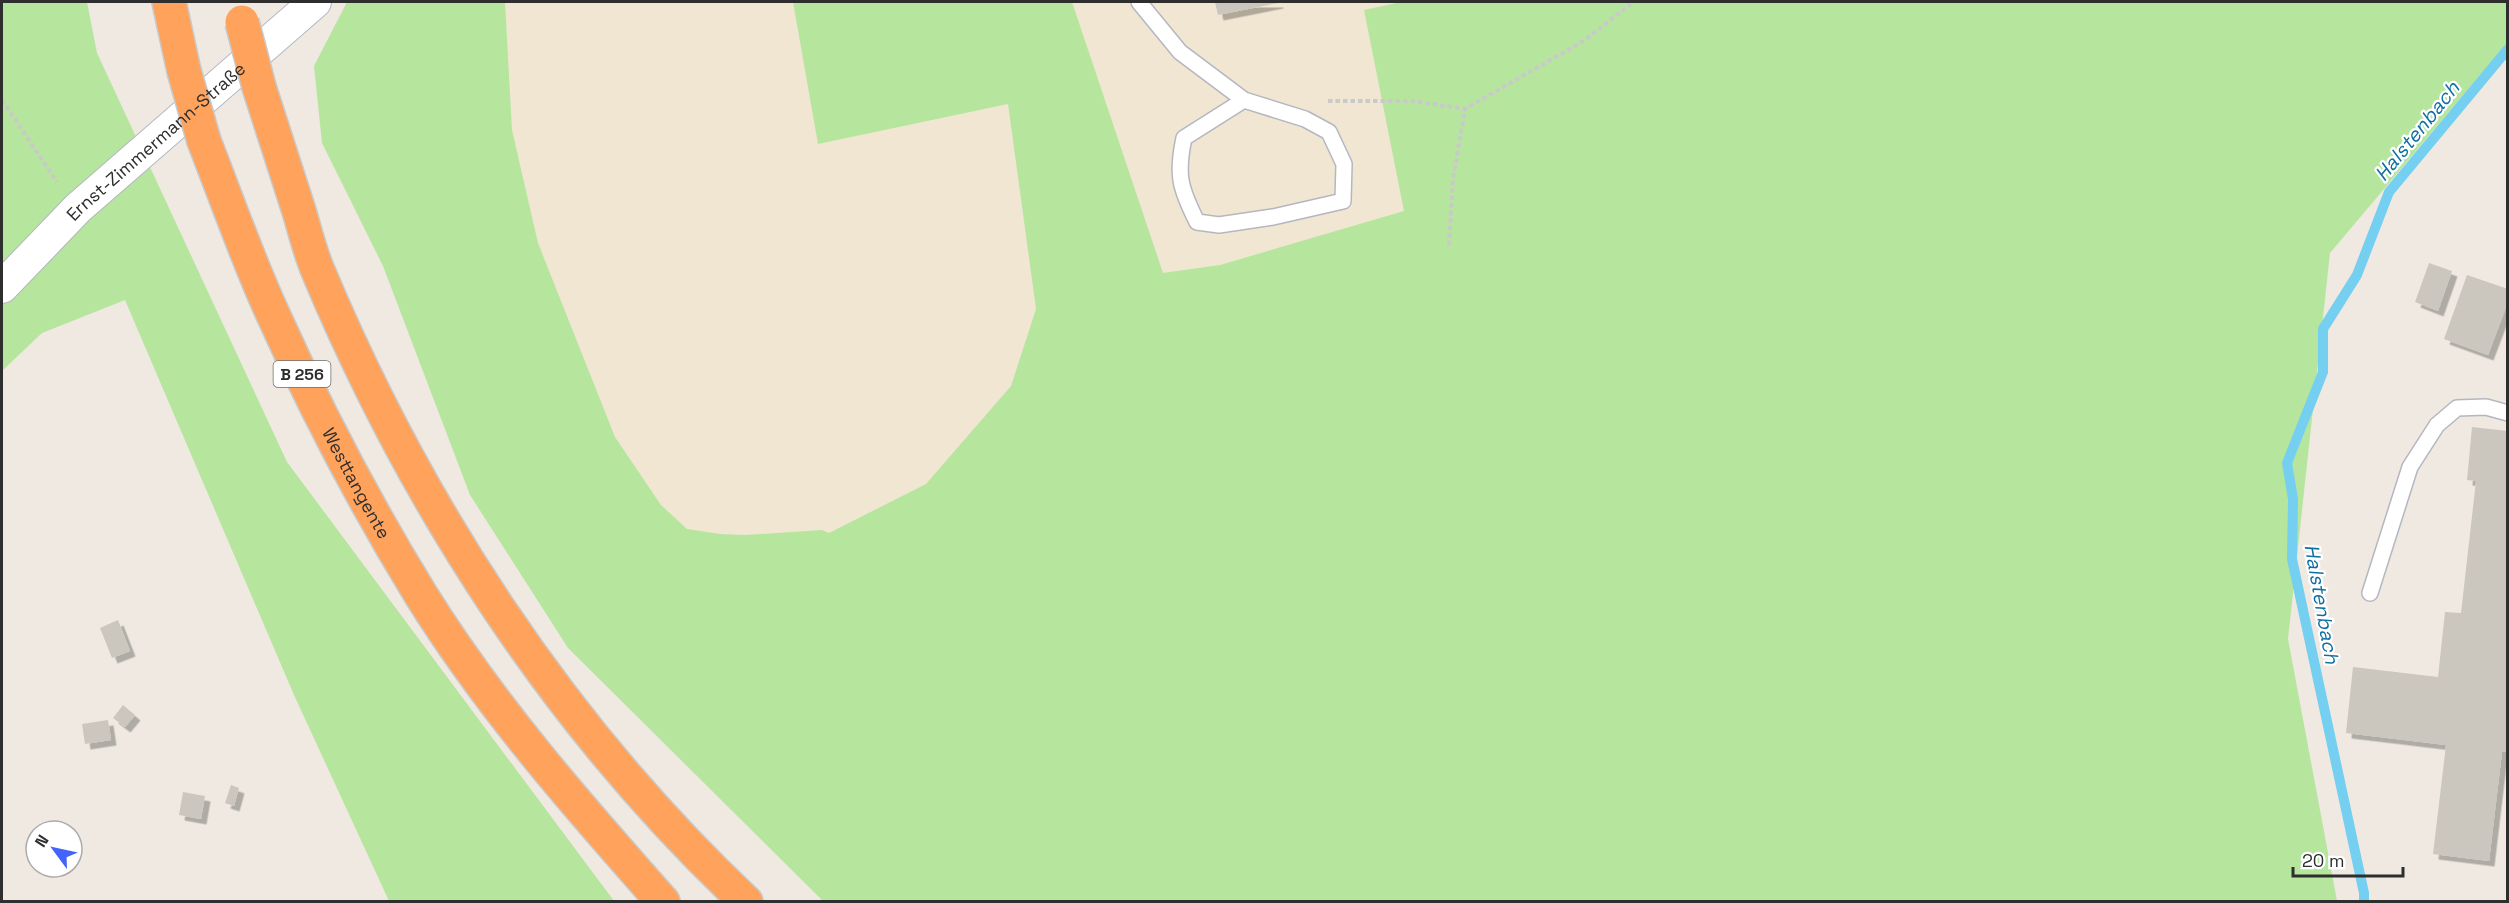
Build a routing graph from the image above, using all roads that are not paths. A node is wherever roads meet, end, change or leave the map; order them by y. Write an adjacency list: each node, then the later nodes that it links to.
1 (169, 2): 9 (highway, Westtangente / B 256, bridge)
2 (315, 2): 6 (street, Ernst-Zimmermann-Straße)
3 (1139, 2): 5 (lane)
4 (240, 12): 10 (highway, B 256, bridge)
5 (1245, 100): 5 (lane)
6 (2, 287)
7 (2508, 413): 8 (lane)
8 (2370, 593)
9 (663, 902)
10 (746, 902)

